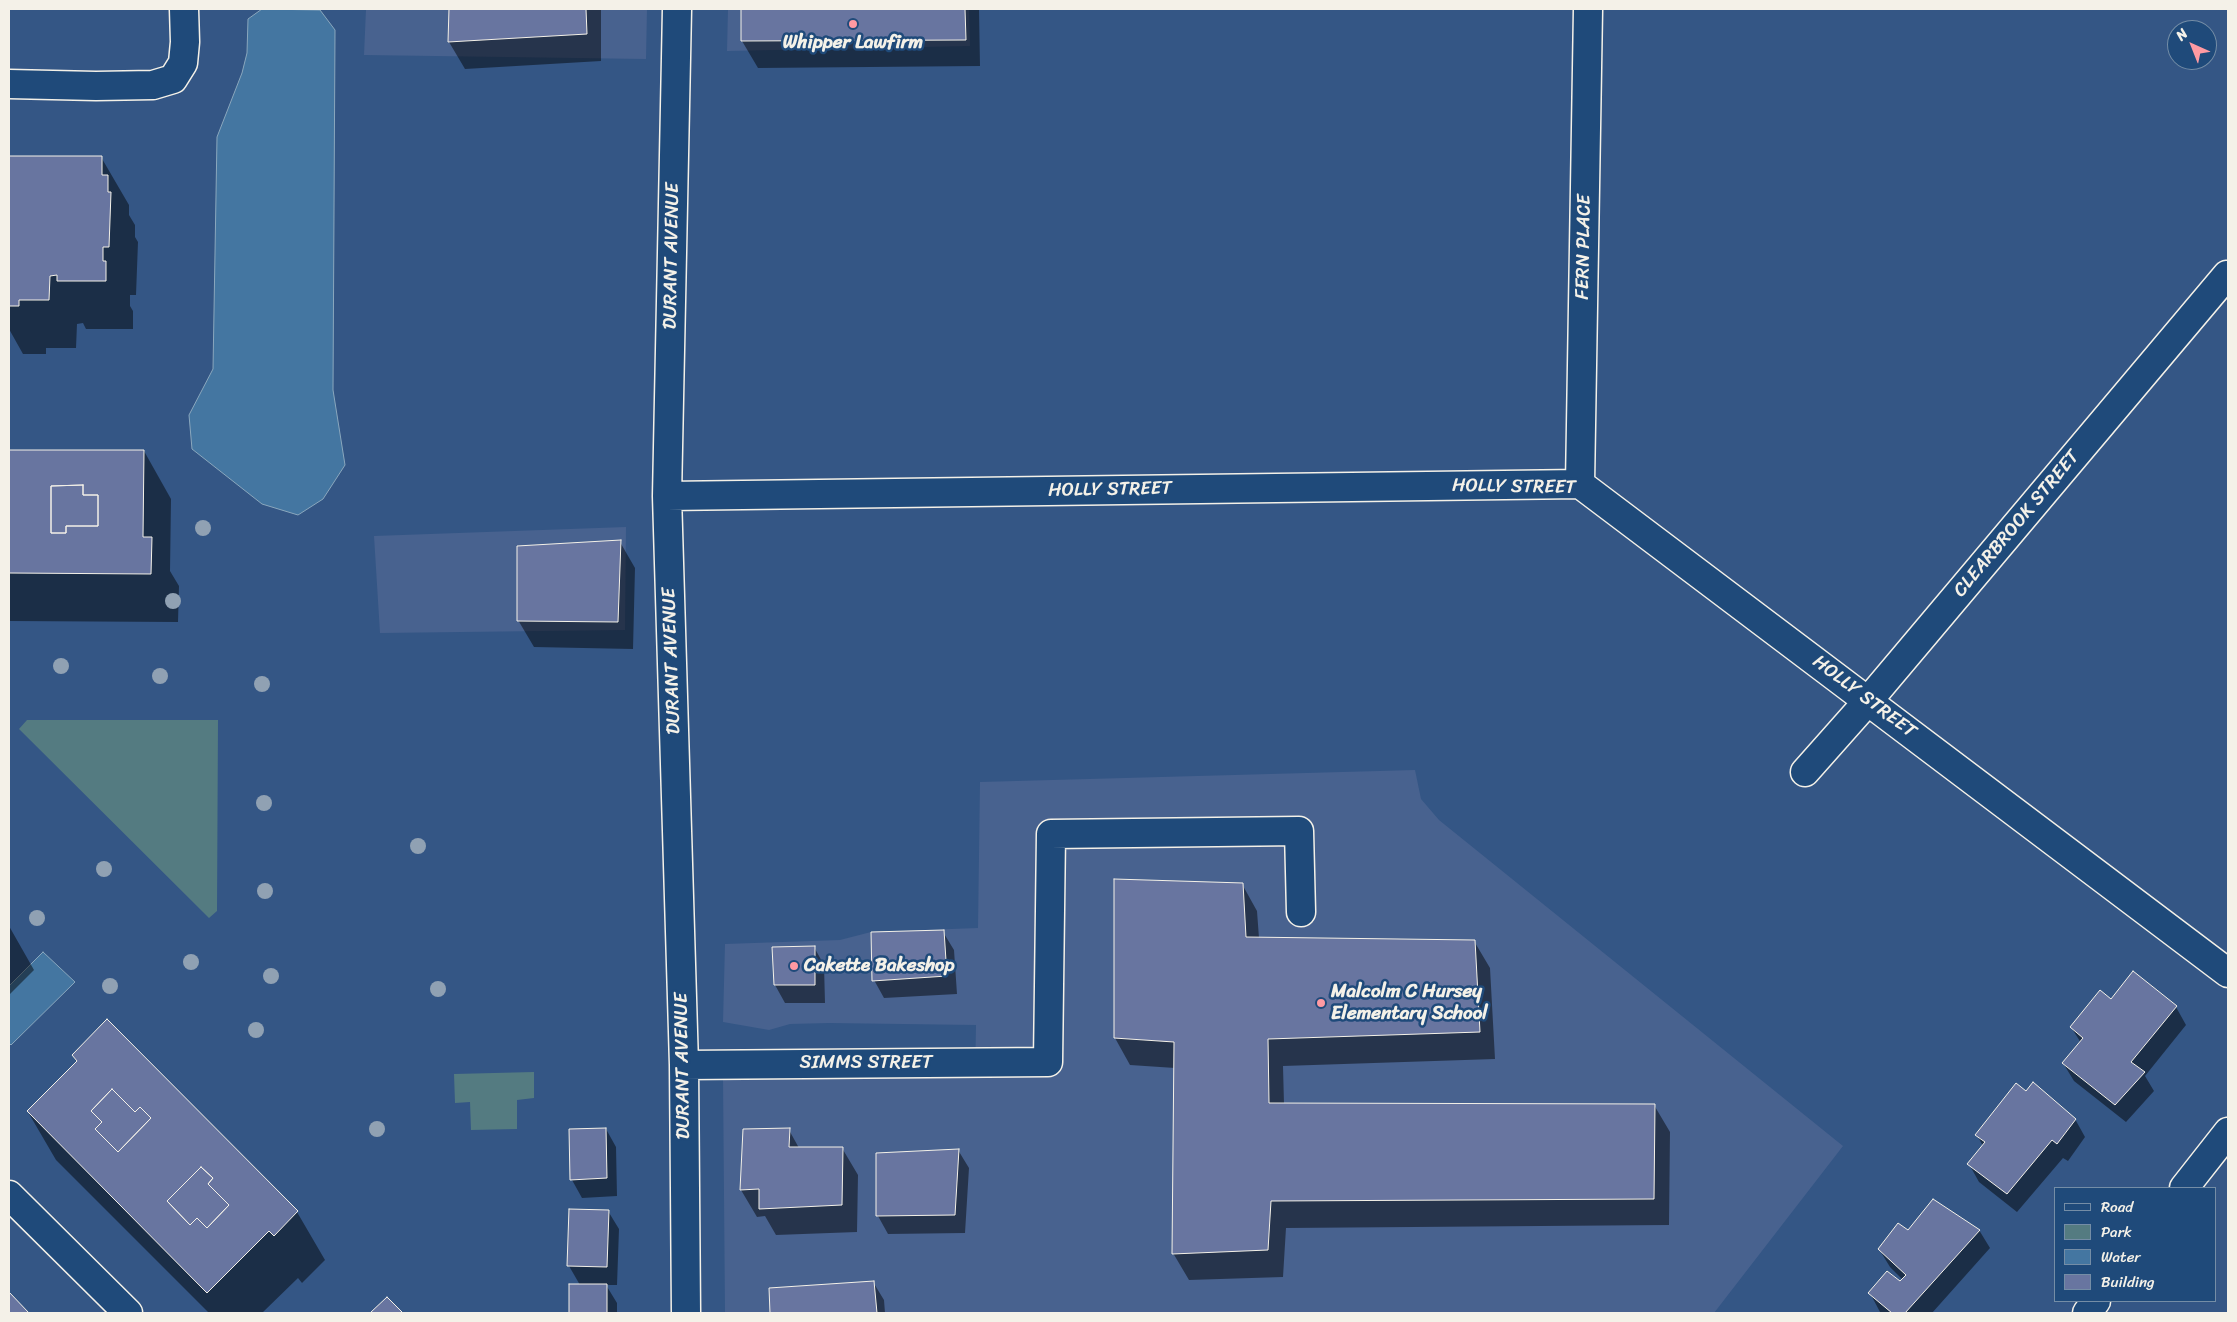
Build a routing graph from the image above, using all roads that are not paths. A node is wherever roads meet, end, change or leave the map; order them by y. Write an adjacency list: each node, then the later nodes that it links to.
1 (184, 9): 4 (street)
2 (677, 9): 7 (street, DURANT AVENUE)
3 (1588, 9): 6 (street, FERN PLACE)
4 (9, 84)
5 (2227, 275): 8 (street, CLEARBROOK STREET)
6 (1580, 484): 7 (street, HOLLY STREET); 8 (street, HOLLY STREET)
7 (667, 496): 12 (street, DURANT AVENUE)
8 (1868, 701): 9 (street, CLEARBROOK STREET); 11 (street, HOLLY STREET)
9 (1805, 772)
10 (1301, 912): 12 (street, SIMMS STREET)
11 (2228, 973)
12 (684, 1065): 18 (street, DURANT AVENUE)
13 (2228, 1132): 14 (street)
14 (2185, 1187)
15 (9, 1195): 17 (street)
16 (2095, 1302): 19 (street)
17 (128, 1313)
18 (686, 1313)
19 (2087, 1313)

